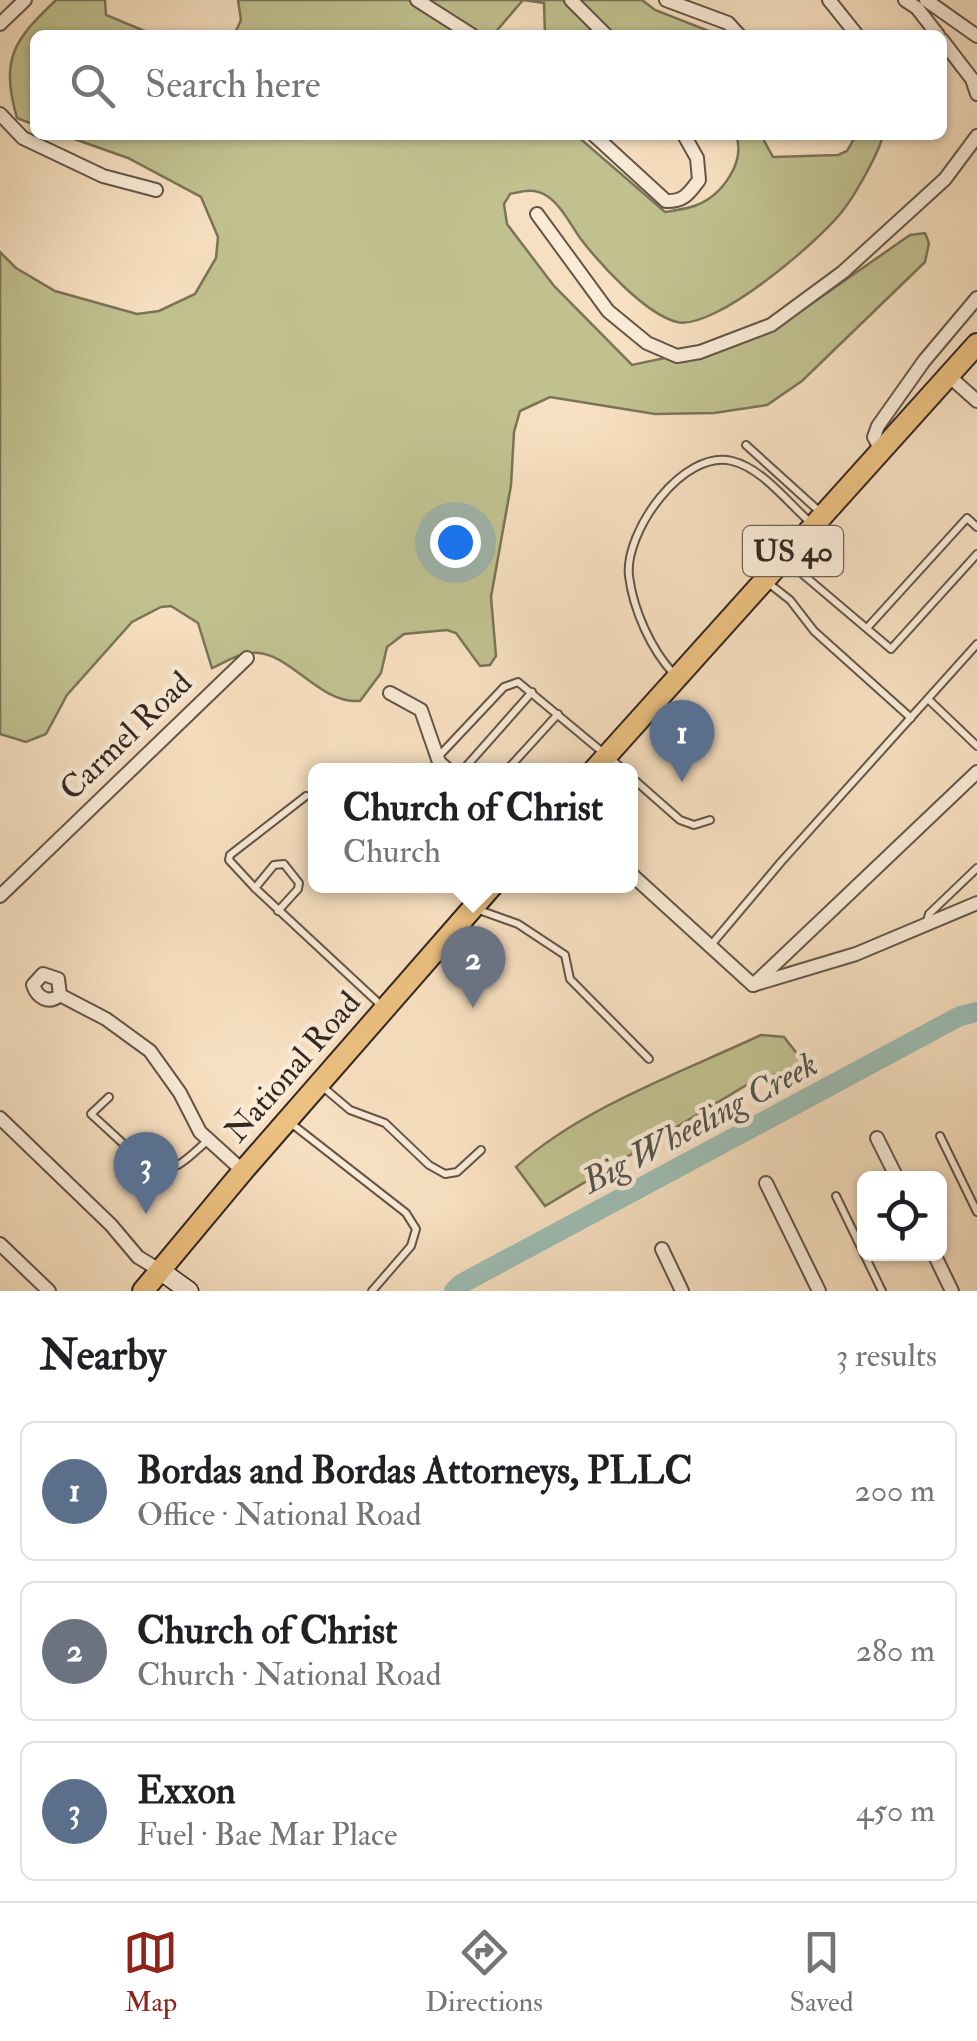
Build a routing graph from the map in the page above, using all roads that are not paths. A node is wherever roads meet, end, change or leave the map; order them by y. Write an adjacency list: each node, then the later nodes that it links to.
1 (25, 0): 8 (street)
2 (417, 0): 9 (street)
3 (571, 0): 10 (street)
4 (666, 0): 11 (street)
5 (829, 0): 12 (street)
6 (905, 0): 13 (street)
7 (926, 0): 14 (street)
8 (0, 24)
9 (464, 30)
10 (601, 30)
11 (734, 30)
12 (853, 30)
13 (934, 30)
14 (977, 36)
15 (947, 47): 16 (street)
16 (977, 94)
17 (0, 114): 21 (street)
18 (977, 136): 22 (street)
19 (599, 140): 20 (street)
20 (687, 140)
21 (156, 190)
22 (537, 214)
23 (977, 298): 28 (street)
24 (977, 344): 25 (main road, US 40)
25 (950, 377): 26 (street); 28 (main road, US 40)
26 (977, 401)
27 (746, 445): 29 (lane)
28 (882, 452): 29 (main road, US 40)
29 (820, 521): 32 (main road, US 40); 37 (lane)
30 (977, 527): 34 (lane)
31 (977, 554): 34 (lane)
32 (785, 560): 33 (main road, US 40); 34 (lane)
33 (766, 582): 37 (main road, US 40); 42 (lane)
34 (867, 628)
35 (977, 644): 40 (lane)
36 (247, 658): 58 (street, Carmel Road)
37 (678, 678): 48 (main road, US 40)
38 (532, 692): 41 (lane); 44 (lane); 46 (lane)
39 (390, 693): 44 (street)
40 (928, 699): 42 (lane); 43 (lane)
41 (558, 714): 47 (lane); 48 (lane)
42 (911, 718): 63 (lane)
43 (977, 746)
44 (437, 758): 45 (street)
45 (442, 763)
46 (469, 763)
47 (513, 763)
48 (600, 763)
49 (977, 772): 64 (street)
50 (638, 783): 52 (lane)
51 (306, 796): 55 (lane)
52 (710, 820)
53 (977, 868): 62 (lane)
54 (638, 880): 63 (street)
55 (254, 888): 61 (lane); 61 (lane)
56 (461, 893): 60 (lane)
57 (486, 893): 60 (main road, National Road)
58 (0, 896)
59 (977, 902): 62 (street)
60 (474, 906): 66 (main road, National Road); 67 (lane)
61 (278, 911): 66 (lane)
62 (924, 927): 64 (street)
63 (710, 946): 64 (street)
64 (753, 985)
65 (60, 995): 74 (street)
66 (385, 1009): 68 (main road, National Road)
67 (649, 1059)
68 (319, 1084): 71 (main road, National Road); 75 (lane)
69 (109, 1097): 74 (lane)
70 (0, 1118): 84 (street)
71 (288, 1120): 76 (main road, National Road); 88 (lane)
72 (940, 1136): 80 (lane)
73 (877, 1138): 77 (street)
74 (208, 1141): 76 (street)
75 (481, 1150)
76 (243, 1171): 84 (main road, National Road)
77 (894, 1171)
78 (766, 1183): 90 (street)
79 (836, 1196): 91 (lane)
80 (977, 1212)
81 (0, 1244): 85 (street)
82 (662, 1249): 89 (street)
83 (937, 1261): 92 (street)
84 (161, 1271): 86 (main road, National Road); 87 (street)
85 (49, 1291)
86 (143, 1291)
87 (189, 1291)
88 (372, 1291)
89 (682, 1291)
90 (819, 1291)
91 (882, 1291)
92 (952, 1291)

